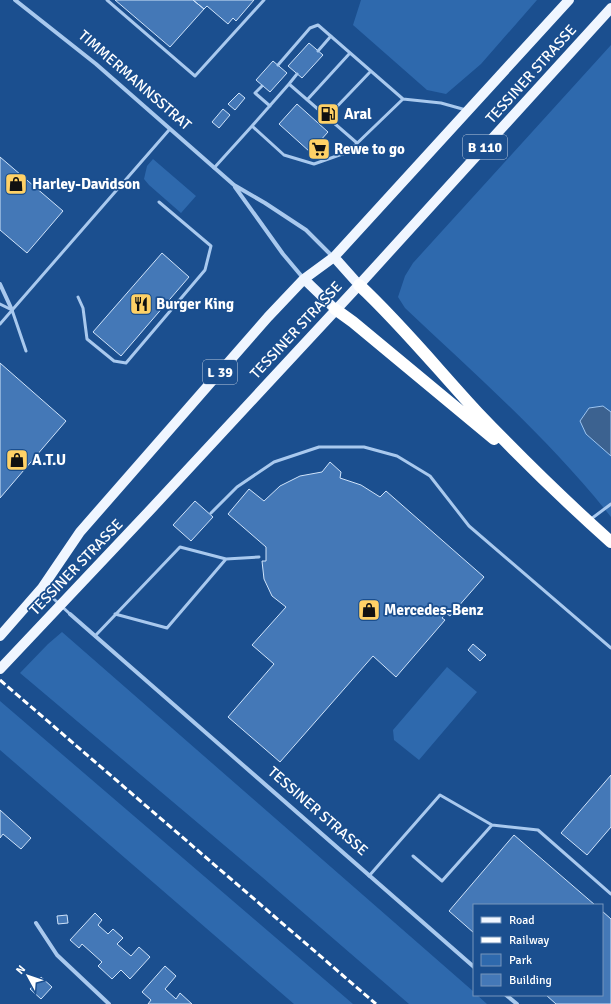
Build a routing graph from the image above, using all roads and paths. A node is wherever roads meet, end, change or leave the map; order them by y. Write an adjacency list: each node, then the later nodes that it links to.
1 (15, 0): 20 (street, TIMMERMANNSSTRAT)
2 (107, 0): 3 (lane)
3 (264, 0)
4 (569, 0): 17 (main road, TESSINER STRASSE / B 110)
5 (611, 8): 28 (main road, TESSINER STRASSE / B 110)
6 (331, 36): 7 (lane); 8 (lane); 9 (lane)
7 (318, 51)
8 (350, 53): 10 (lane); 15 (lane)
9 (278, 65)
10 (371, 71): 14 (lane); 18 (lane)
11 (297, 74): 12 (lane)
12 (289, 84): 15 (lane); 16 (lane)
13 (262, 86): 16 (lane)
14 (402, 99): 17 (lane); 21 (lane)
15 (307, 100): 18 (lane)
16 (270, 106): 19 (lane)
17 (467, 111): 25 (main road, TESSINER STRASSE / B 110)
18 (327, 117): 21 (lane)
19 (252, 126): 21 (lane); 22 (lane)
20 (169, 130): 22 (street, TIMMERMANNSSTRAT); 32 (lane)
21 (357, 143)
22 (214, 168): 23 (street, TIMMERMANNSSTRAT)
23 (234, 185): 25 (street, TIMMERMANNSSTRAT); 26 (street, TIMMERMANNSSTRAT)
24 (159, 202): 29 (lane)
25 (334, 257): 26 (main road, TESSINER STRASSE / L 39); 28 (main road)
26 (304, 280): 31 (main road, TIMMERMANNSSTRAT); 42 (main road, TESSINER STRASSE / L 39)
27 (0, 284): 32 (street)
28 (359, 284): 31 (main road, TESSINER STRASSE / L 39); 35 (highway)
29 (78, 297)
30 (0, 304): 32 (lane)
31 (335, 309): 35 (highway); 43 (main road, TESSINER STRASSE / L 39)
32 (12, 310): 33 (lane); 34 (lane)
33 (0, 324)
34 (26, 351)
35 (544, 480): 38 (highway)
36 (611, 504): 38 (lane)
37 (211, 513): 48 (lane)
38 (588, 521): 39 (highway)
39 (611, 542)
40 (259, 557): 41 (lane)
41 (226, 558): 45 (lane); 45 (lane)
42 (42, 588): 43 (lane); 46 (main road, TESSINER STRASSE / L 39)
43 (60, 604): 44 (lane); 49 (main road, TESSINER STRASSE / L 39)
44 (70, 614): 47 (street, TESSINER STRASSE)
45 (115, 614): 47 (lane)
46 (0, 636)
47 (94, 636): 52 (street, TESSINER STRASSE)
48 (611, 648)
49 (0, 669)
50 (492, 825): 51 (lane); 52 (lane); 53 (lane)
51 (413, 856)
52 (369, 876): 55 (street, TESSINER STRASSE)
53 (611, 894)
54 (36, 923): 57 (street)
55 (473, 966)
56 (507, 996): 58 (street)
57 (110, 1004)
58 (517, 1004)

